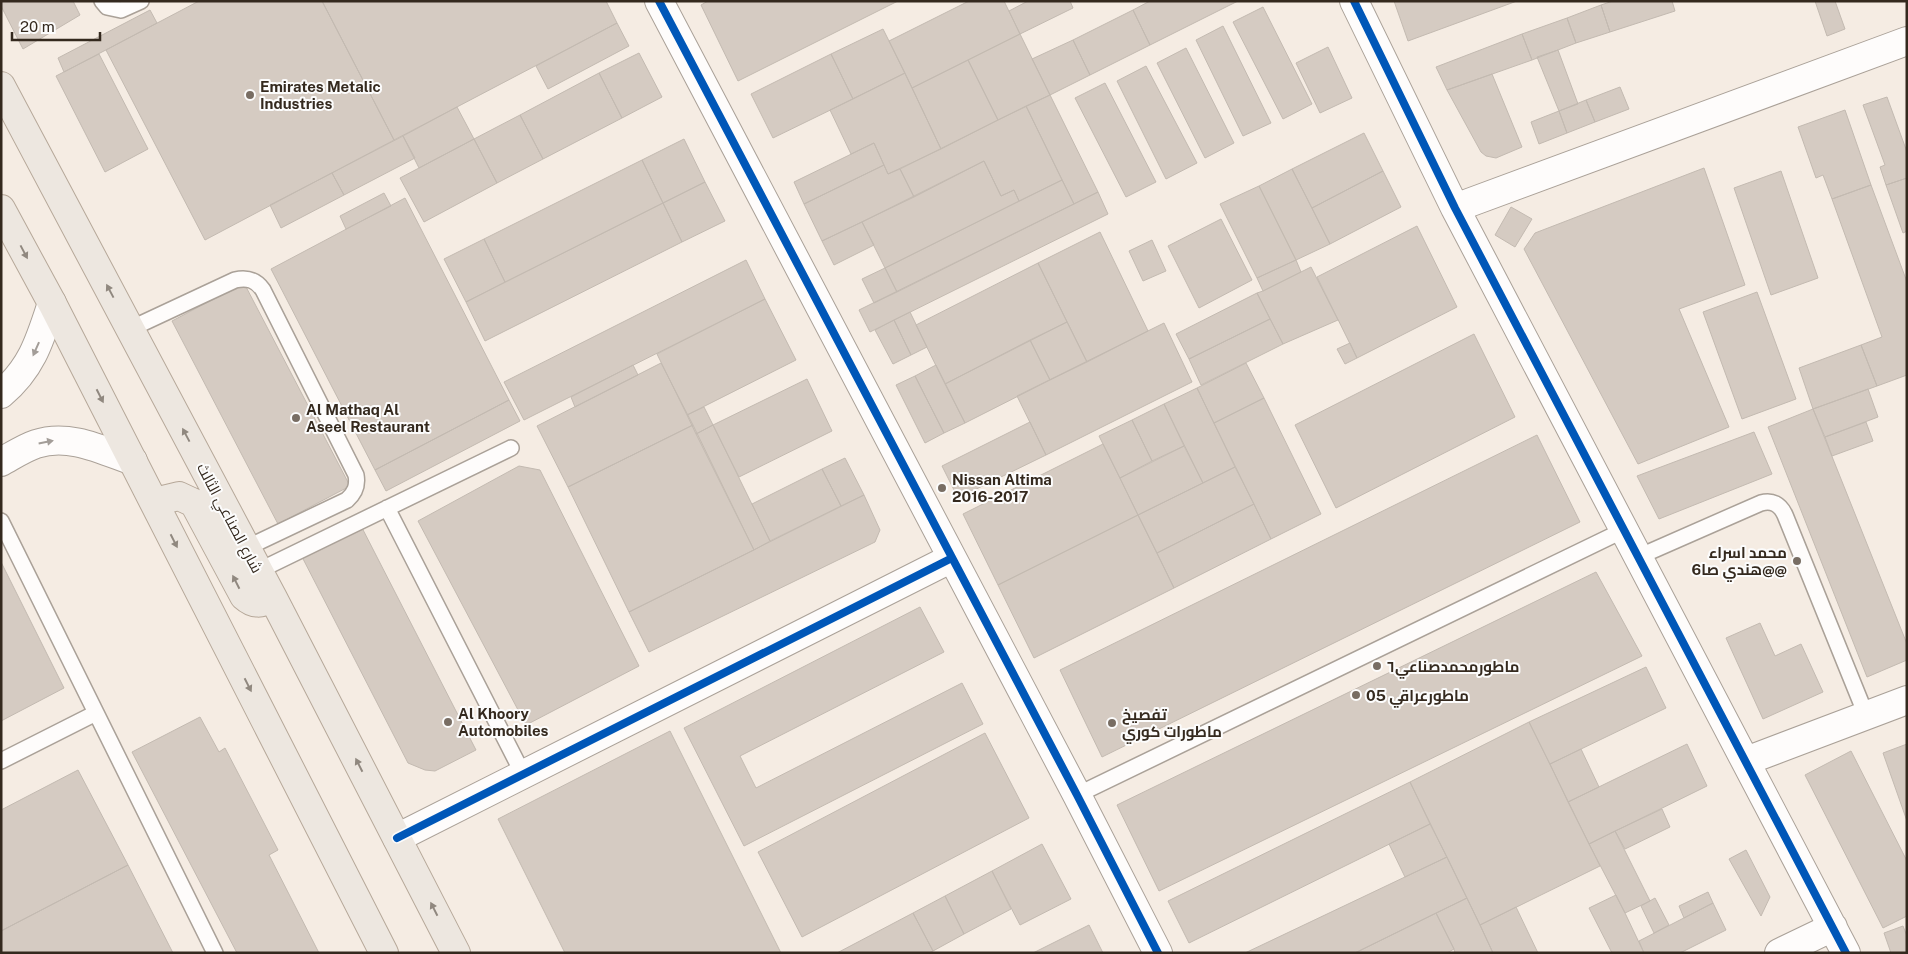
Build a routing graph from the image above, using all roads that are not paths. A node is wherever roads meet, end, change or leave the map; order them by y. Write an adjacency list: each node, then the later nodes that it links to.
1 (102, 1): 2 (lane)
2 (142, 1)
3 (659, 1): 20 (street)
4 (1354, 1): 7 (street)
5 (1907, 41): 7 (street)
6 (1, 86): 10 (main road, شارع الصناعي الثالث, one-way to 6)
7 (1455, 208): 18 (street)
8 (1, 209): 9 (main road, one-way to 9)
9 (52, 303): 11 (street, one-way to 11); 13 (main road, one-way to 13)
10 (130, 329): 21 (main road, شارع الصناعي الثالث, one-way to 10); 21 (lane)
11 (1, 394)
12 (511, 448): 16 (lane)
13 (133, 461): 14 (street, one-way to 13); 15 (main road)
14 (1, 462)
15 (154, 502): 22 (main road, one-way to 15); 33 (main road, one-way to 33)
16 (386, 508): 21 (lane); 28 (lane)
17 (1, 521): 24 (lane)
18 (1624, 530): 19 (street); 29 (lane)
19 (1638, 557): 25 (lane); 27 (street)
20 (952, 558): 28 (street); 29 (street)
21 (252, 559): 22 (main road, شارع الصناعي الثالث)
22 (272, 598): 30 (main road, شارع الصناعي الثالث, one-way to 22)
23 (1907, 700): 25 (street)
24 (96, 713): 26 (lane); 32 (lane)
25 (1866, 715): 27 (street)
26 (1, 761)
27 (1746, 761): 31 (street)
28 (523, 774): 30 (street)
29 (1077, 795): 35 (street)
30 (397, 838): 34 (main road, شارع الصناعي الثالث, one-way to 30)
31 (1832, 926): 36 (street); 37 (street)
32 (215, 953)
33 (384, 953)
34 (456, 953)
35 (1158, 953)
36 (1778, 953)
37 (1846, 953)

